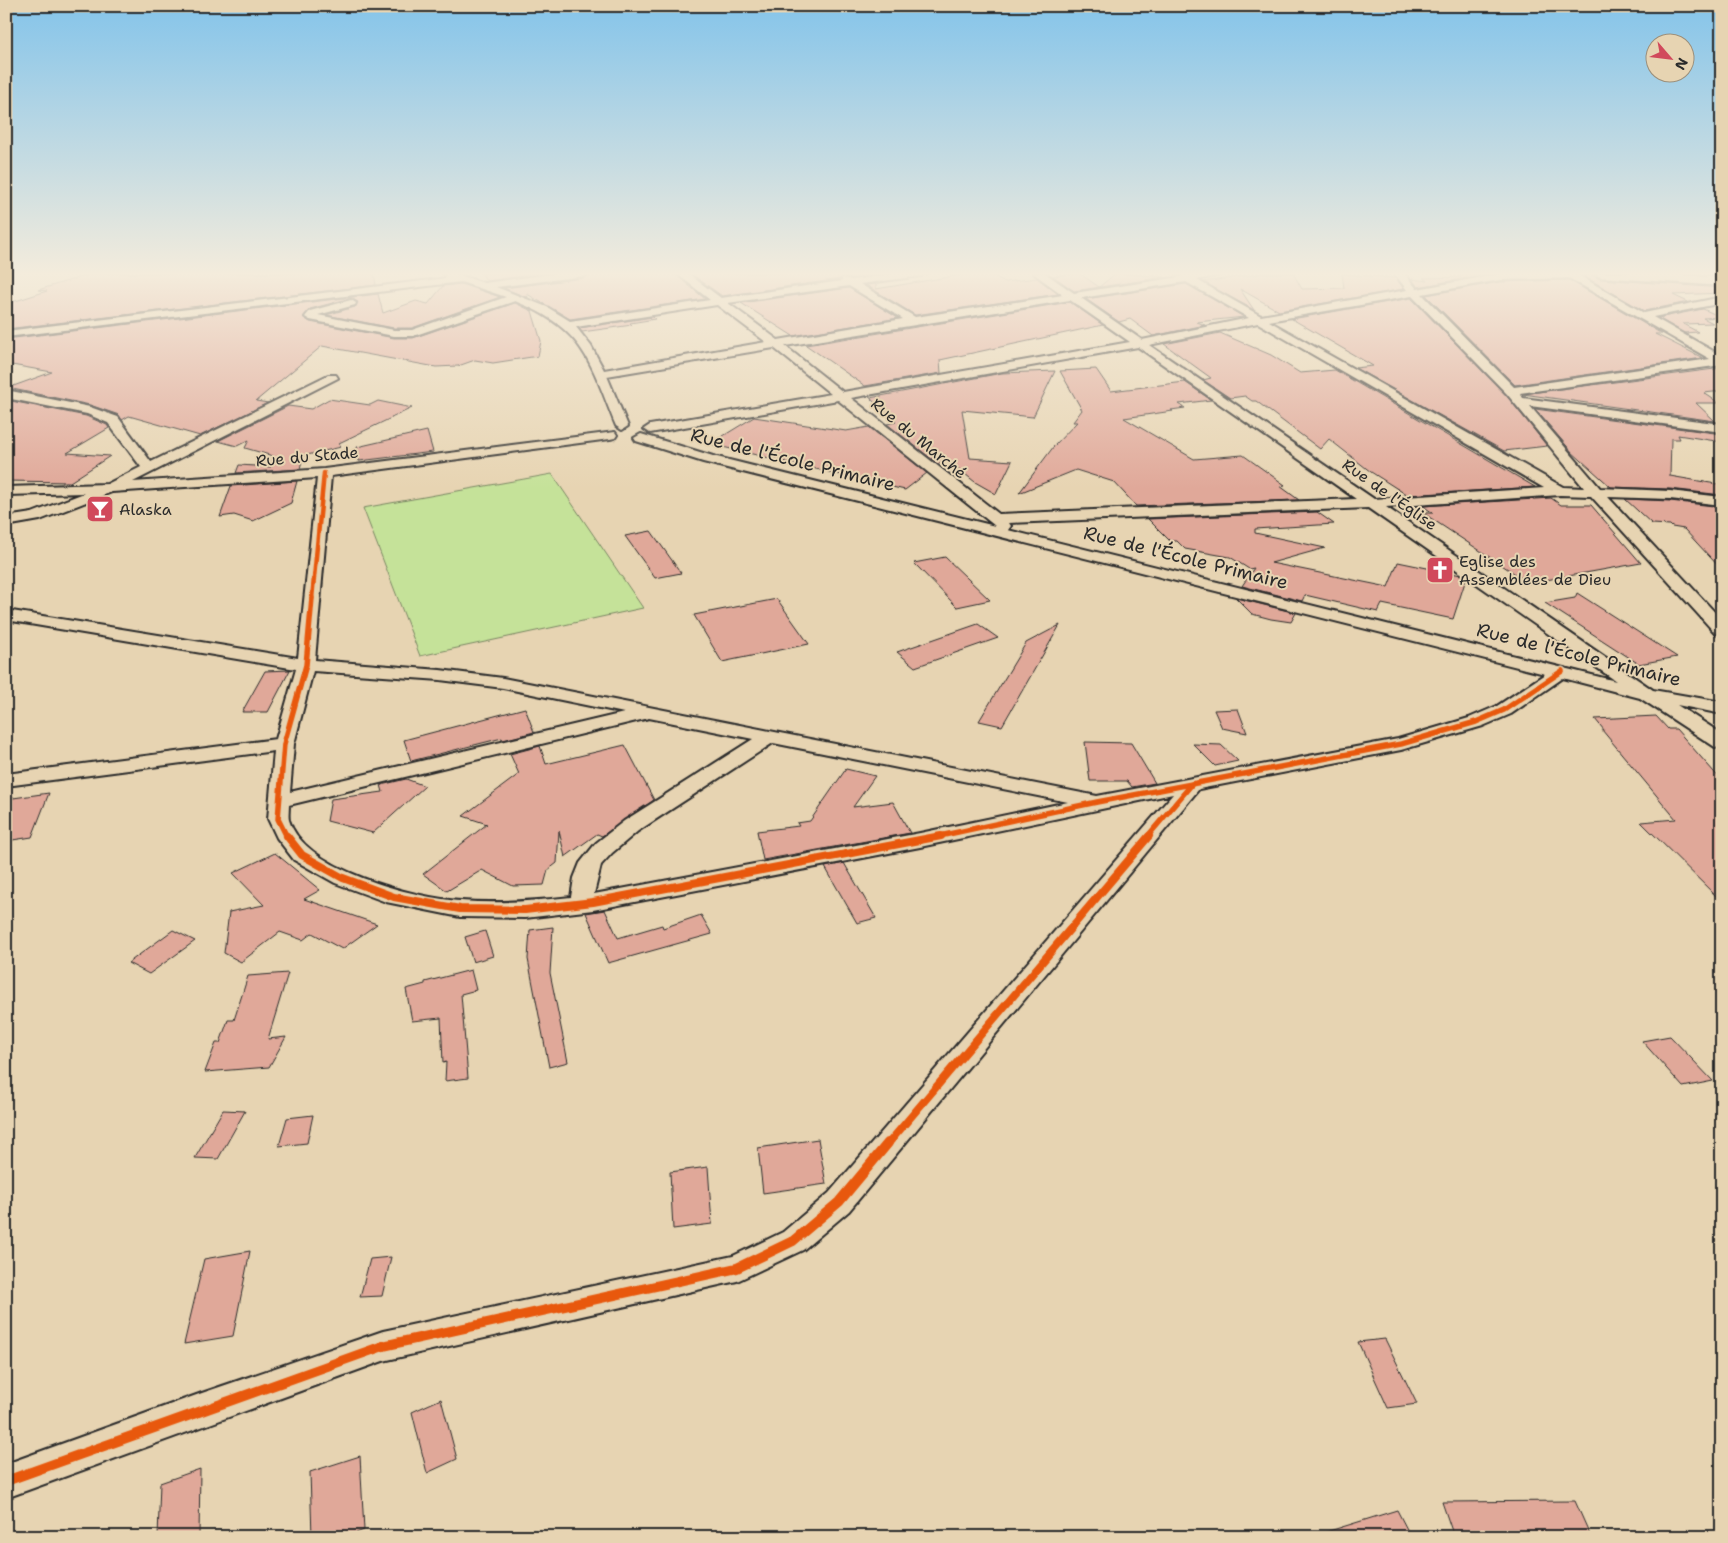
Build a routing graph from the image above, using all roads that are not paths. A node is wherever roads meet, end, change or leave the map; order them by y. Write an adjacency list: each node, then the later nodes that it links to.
1 (583, 345): 10 (street)
2 (772, 345): 10 (street)
3 (779, 345): 13 (street, Rue du Marché)
4 (1130, 345): 13 (street, Rue du Stade)
5 (1145, 345): 25 (street, Rue de l'Église)
6 (1308, 345): 22 (street)
7 (1466, 345): 14 (street)
8 (1694, 345): 9 (street)
9 (1722, 361): 14 (street)
10 (599, 374): 15 (street)
11 (332, 378): 18 (street)
12 (6, 394): 18 (street)
13 (840, 395): 17 (street, Rue du Stade); 27 (street, Rue du Marché)
14 (1516, 396): 16 (street); 23 (street)
15 (622, 426): 17 (street); 17 (street)
16 (1722, 428)
17 (630, 437): 19 (street, Rue du Stade); 30 (street, Rue de l'École Primaire)
18 (148, 468): 20 (street)
19 (324, 473): 20 (street, Rue du Stade); 33 (street)
20 (110, 488): 21 (street, Rue du Stade); 26 (street)
21 (6, 491)
22 (1560, 491): 23 (street); 25 (street)
23 (1596, 493): 24 (street); 32 (street)
24 (1722, 501)
25 (1373, 503): 27 (street); 35 (street, Rue de l'Église)
26 (35, 517): 28 (street); 29 (street)
27 (993, 519): 30 (street, Rue du Marché)
28 (6, 522)
29 (6, 531)
30 (1019, 536): 34 (street, Rue de l'École Primaire)
31 (6, 615): 33 (street)
32 (1722, 630)
33 (306, 666): 37 (street); 40 (street)
34 (1562, 671): 35 (street, Rue de l'École Primaire); 42 (street)
35 (1647, 694): 36 (street, Rue de l'École Primaire); 39 (street, Rue de l'Église)
36 (1722, 708)
37 (649, 712): 38 (street); 43 (street)
38 (770, 736): 44 (street); 45 (street)
39 (1722, 743)
40 (284, 744): 41 (street); 43 (street)
41 (6, 780)
42 (1192, 784): 44 (street); 46 (street)
43 (280, 801): 45 (street)
44 (1097, 802): 45 (street)
45 (581, 904)
46 (6, 1481)

